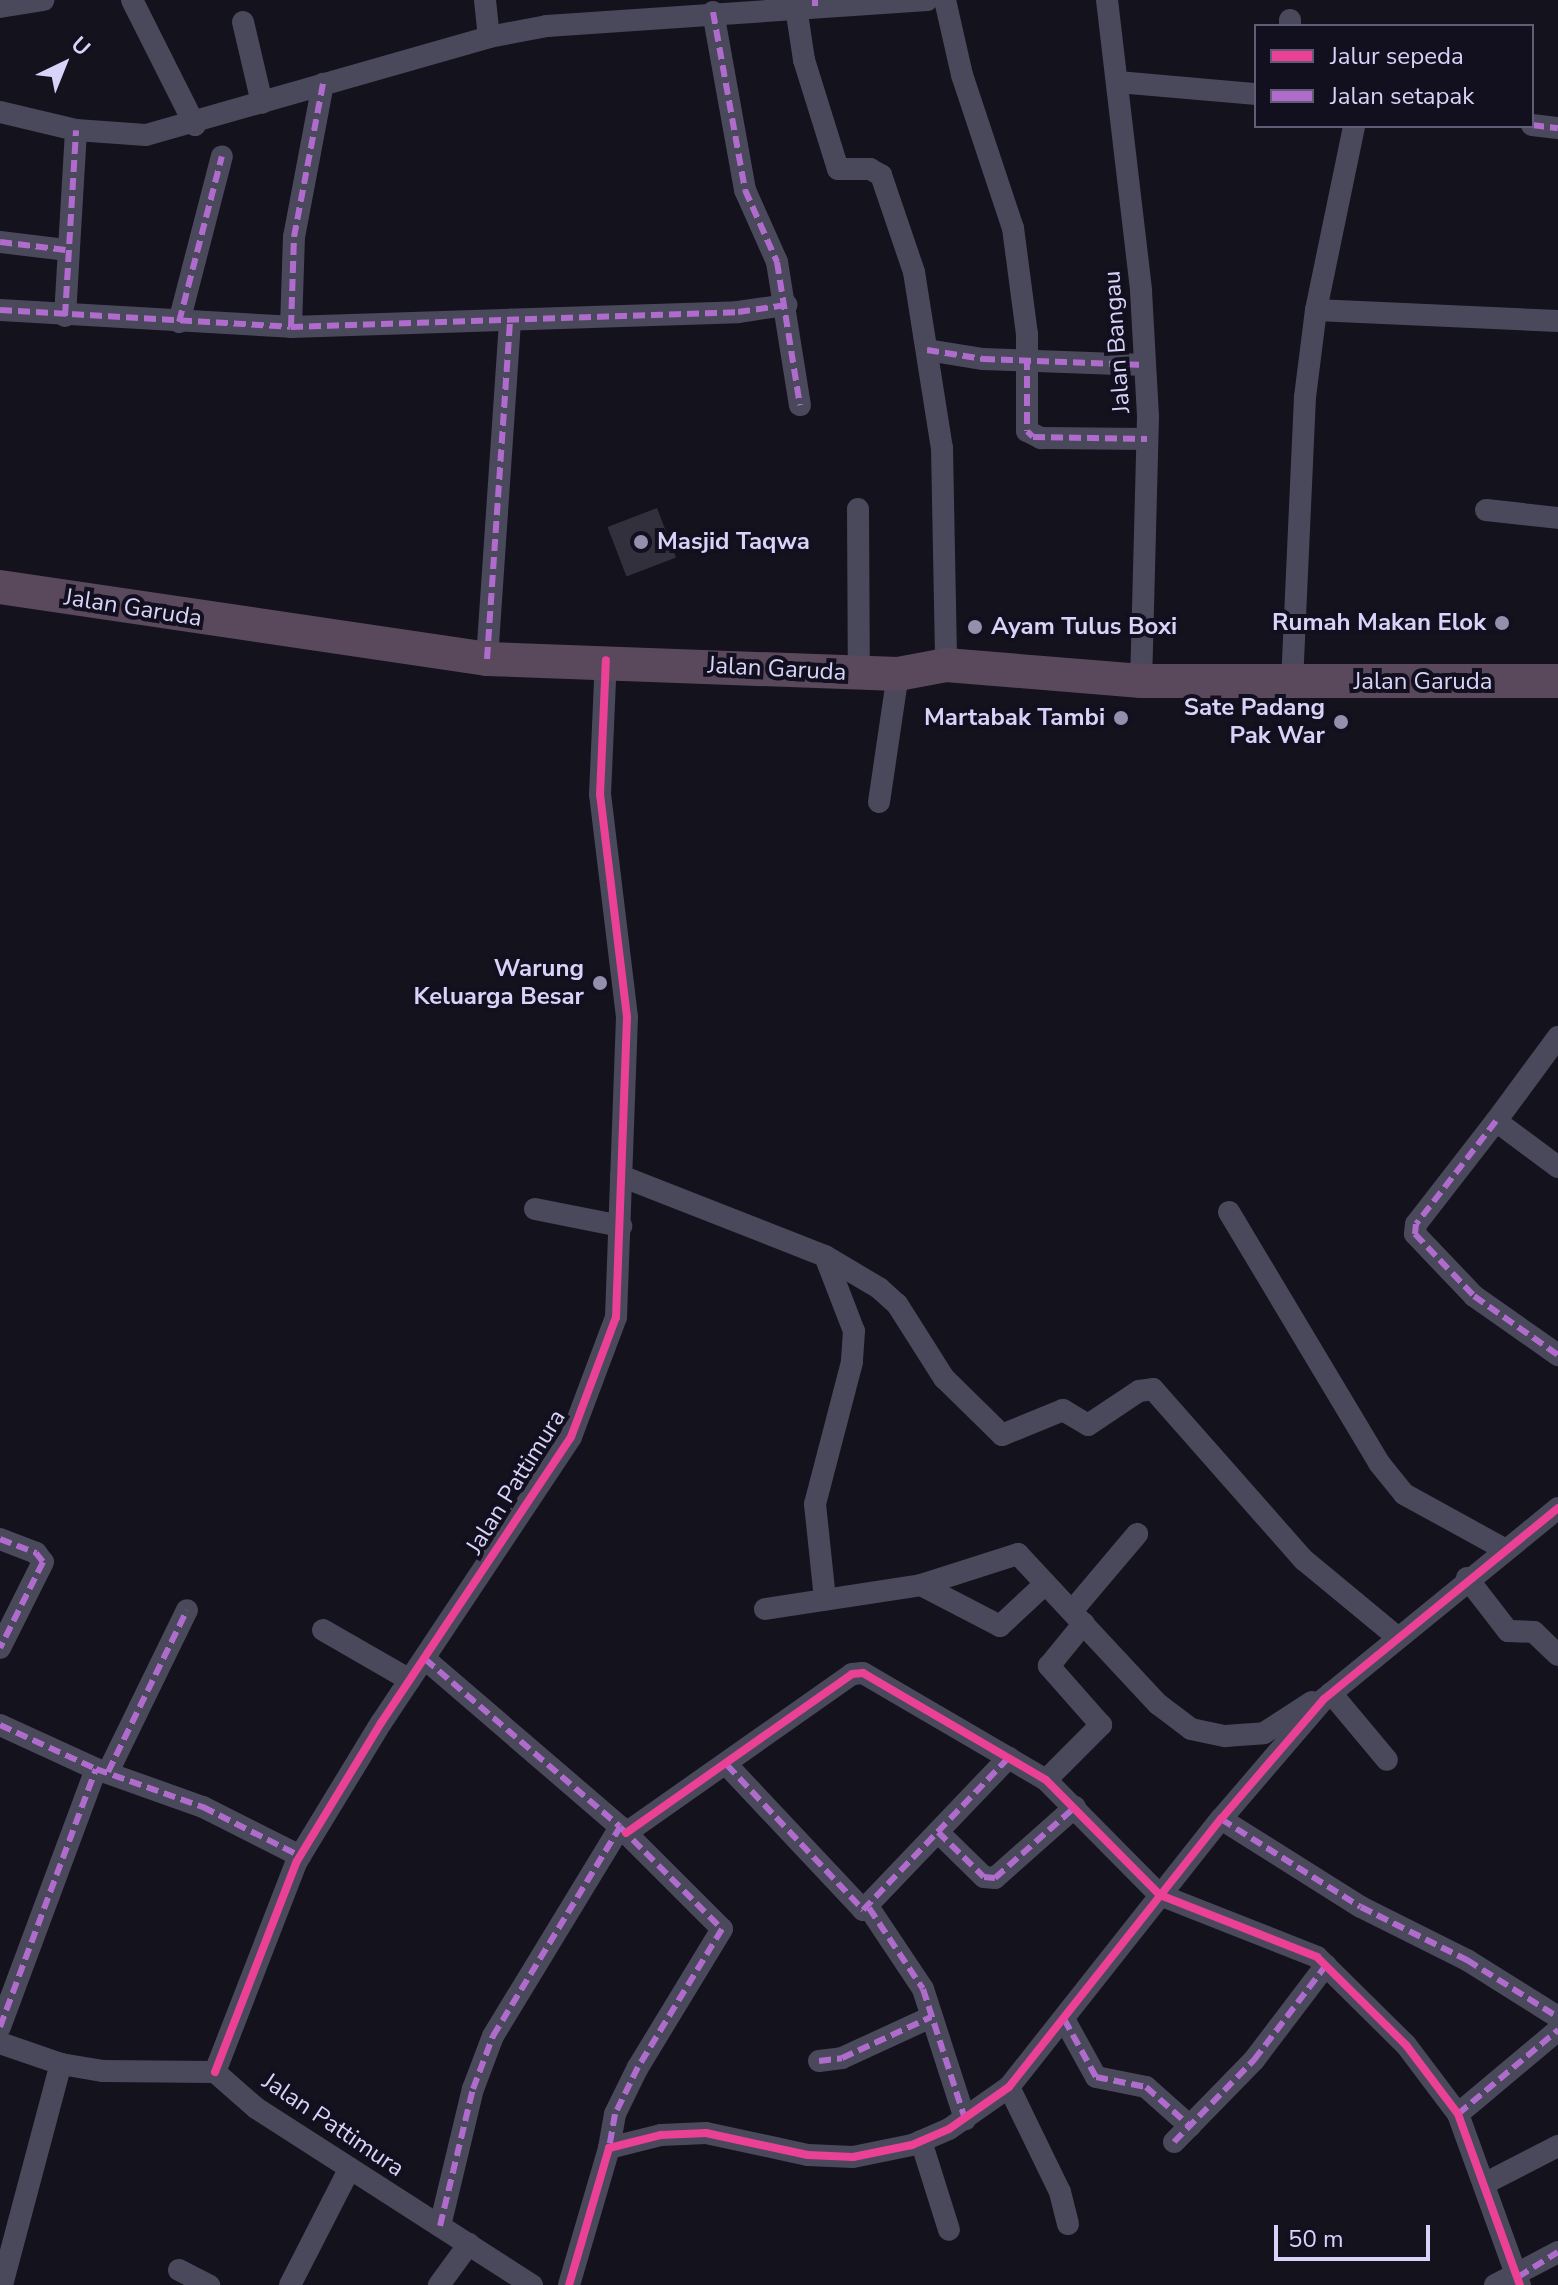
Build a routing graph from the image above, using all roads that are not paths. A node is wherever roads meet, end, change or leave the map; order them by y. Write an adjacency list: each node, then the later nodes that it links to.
1 (43, 0): 8 (street)
2 (132, 0): 17 (street)
3 (485, 0): 11 (street)
4 (927, 0): 7 (street)
5 (945, 0): 34 (street)
6 (1107, 0): 12 (street, Jalan Bangau)
7 (809, 4): 9 (street); 33 (street)
8 (0, 7)
9 (713, 12): 11 (street); 25 (street)
10 (243, 22): 15 (street)
11 (489, 37): 13 (street)
12 (1118, 82): 14 (street); 35 (street, Jalan Bangau)
13 (323, 84): 15 (street); 32 (street)
14 (1254, 94)
15 (262, 103): 17 (street)
16 (0, 112): 21 (street)
17 (195, 125): 21 (street)
18 (1534, 125): 20 (street)
19 (1354, 128): 27 (street)
20 (1558, 128)
21 (76, 130): 24 (street)
22 (222, 156): 31 (street)
23 (0, 242): 24 (street)
24 (66, 250): 28 (street)
25 (786, 305): 29 (street); 36 (street)
26 (0, 310): 28 (street)
27 (1316, 310): 30 (street); 49 (street)
28 (65, 316): 31 (street)
29 (510, 320): 32 (street); 42 (street)
30 (1558, 321)
31 (179, 322): 32 (street)
32 (291, 327)
33 (927, 350): 34 (street); 44 (street)
34 (1027, 358): 35 (street); 37 (street)
35 (1145, 365): 37 (street, Jalan Bangau)
36 (800, 405)
37 (1147, 439): 47 (street, Jalan Bangau)
38 (858, 509): 45 (street)
39 (1486, 510): 40 (street)
40 (1558, 518)
41 (0, 587): 42 (highway, Jalan Garuda)
42 (487, 659): 43 (highway, Jalan Garuda)
43 (606, 660): 45 (highway, Jalan Garuda); 54 (street, Jalan Pattimura)
44 (946, 665): 46 (highway, Jalan Garuda); 47 (highway, Jalan Garuda)
45 (859, 673): 46 (highway, Jalan Garuda)
46 (898, 674): 50 (street)
47 (1141, 681): 49 (highway, Jalan Garuda)
48 (1558, 681): 49 (highway, Jalan Garuda)
49 (1292, 683)
50 (879, 802)
51 (1558, 1037): 52 (street)
52 (1496, 1121): 53 (street); 59 (street)
53 (1558, 1167)
54 (621, 1176): 57 (street, Jalan Pattimura); 58 (street)
55 (535, 1209): 57 (street)
56 (1229, 1212): 63 (street)
57 (621, 1226): 75 (street, Jalan Pattimura)
58 (825, 1256): 67 (street); 72 (street)
59 (1558, 1355)
60 (1558, 1508): 63 (street)
61 (1137, 1534): 70 (street)
62 (0, 1539): 73 (street)
63 (1504, 1549): 64 (street)
64 (1467, 1578): 72 (street); 74 (street)
65 (1045, 1584): 66 (street); 66 (street); 70 (street)
66 (921, 1585): 67 (street)
67 (824, 1591): 68 (street)
68 (765, 1609)
69 (187, 1610): 82 (street)
70 (1078, 1617): 77 (street); 83 (street)
71 (323, 1630): 76 (street)
72 (1397, 1637): 77 (street)
73 (0, 1648)
74 (1558, 1655)
75 (425, 1659): 76 (street, Jalan Pattimura); 86 (street)
76 (410, 1680): 88 (street, Jalan Pattimura)
77 (1328, 1696): 80 (street); 85 (street)
78 (0, 1725): 82 (street)
79 (1009, 1757): 81 (street); 83 (street); 87 (street)
80 (1387, 1760)
81 (727, 1765): 86 (street); 90 (street)
82 (102, 1770): 88 (street); 95 (street)
83 (1046, 1780): 84 (street)
84 (1075, 1807): 87 (street); 89 (street)
85 (1221, 1819): 89 (street); 93 (street)
86 (623, 1830): 106 (street); 110 (street)
87 (938, 1832): 90 (street)
88 (300, 1856): 100 (street, Jalan Pattimura)
89 (1160, 1895): 91 (street); 94 (street)
90 (869, 1908): 92 (street)
91 (1326, 1965): 94 (street); 102 (street)
92 (931, 2017): 98 (street); 103 (street)
93 (1558, 2017)
94 (1064, 2019): 101 (street)
95 (0, 2027)
96 (1558, 2030): 102 (street)
97 (0, 2043): 99 (street)
98 (819, 2061)
99 (61, 2064): 100 (street); 116 (street)
100 (215, 2072): 107 (street, Jalan Pattimura)
101 (1009, 2087): 103 (street); 109 (street)
102 (1458, 2114): 108 (street)
103 (965, 2119): 104 (street)
104 (921, 2141): 106 (street); 111 (street)
105 (1558, 2146): 108 (street)
106 (609, 2148): 121 (street)
107 (350, 2168): 110 (street, Jalan Pattimura); 118 (street)
108 (1484, 2184): 115 (street)
109 (1068, 2224)
110 (440, 2226): 112 (street, Jalan Pattimura)
111 (949, 2230)
112 (469, 2244): 119 (street); 120 (street, Jalan Pattimura)
113 (1558, 2252): 115 (street)
114 (179, 2270): 117 (street)
115 (1519, 2281): 122 (street)
116 (2, 2285)
117 (209, 2285)
118 (290, 2285)
119 (439, 2285)
120 (532, 2285)
121 (569, 2285)
122 (1495, 2285)

